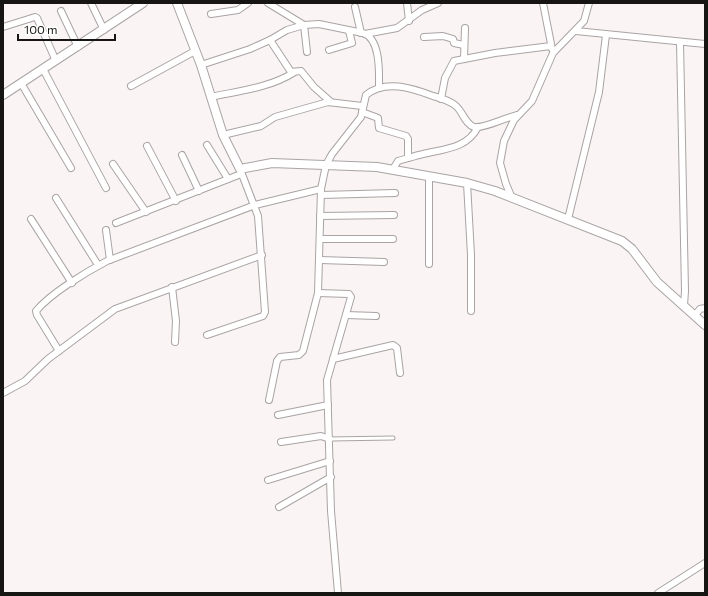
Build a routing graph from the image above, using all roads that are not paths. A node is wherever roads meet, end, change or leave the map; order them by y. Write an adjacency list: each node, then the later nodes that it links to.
1 (91, 3): 17 (street)
2 (143, 3): 17 (street)
3 (177, 3): 29 (street)
4 (248, 3): 12 (street)
5 (268, 3): 14 (street)
6 (406, 3): 13 (street)
7 (438, 3): 13 (street)
8 (543, 3): 28 (street)
9 (589, 3): 19 (street)
10 (355, 7): 20 (street)
11 (61, 11): 27 (street)
12 (211, 14)
13 (409, 21): 20 (street)
14 (304, 25): 18 (street); 23 (street); 31 (street)
15 (3, 27): 33 (street)
16 (465, 28): 26 (street)
17 (104, 30): 27 (street)
18 (349, 31): 20 (street); 30 (street)
19 (576, 31): 21 (street); 28 (street)
20 (363, 34): 39 (street)
21 (606, 35): 24 (street); 72 (street)
22 (424, 37): 26 (street)
23 (270, 40): 34 (street); 36 (street)
24 (680, 42): 25 (street); 86 (street)
25 (705, 44)
26 (464, 45): 32 (street)
27 (78, 47): 33 (street)
28 (552, 49): 32 (street); 45 (street)
29 (196, 50): 34 (street); 38 (street)
30 (329, 50)
31 (307, 52)
32 (464, 59): 42 (street)
33 (56, 61): 35 (street)
34 (201, 66): 41 (street)
35 (43, 69): 37 (street); 60 (street)
36 (293, 73): 41 (street); 43 (street)
37 (21, 83): 40 (street); 54 (street)
38 (131, 86)
39 (379, 88): 42 (street); 44 (street)
40 (3, 95)
41 (211, 97): 47 (street)
42 (441, 99): 46 (street)
43 (331, 102): 44 (street); 47 (street)
44 (362, 109): 51 (street); 53 (street)
45 (518, 115): 46 (street); 65 (street)
46 (478, 127): 51 (street)
47 (223, 135): 56 (street)
48 (207, 145): 58 (street)
49 (147, 146): 66 (street)
50 (182, 154): 61 (street)
51 (408, 158): 55 (street)
52 (113, 164): 68 (street)
53 (326, 166): 55 (street); 56 (street); 62 (street)
54 (71, 168)
55 (394, 169): 57 (street)
56 (241, 172): 58 (street); 67 (street)
57 (429, 176): 59 (street); 81 (street)
58 (228, 179): 61 (street)
59 (467, 182): 65 (street); 88 (street)
60 (106, 188)
61 (199, 191): 66 (street)
62 (321, 192): 63 (street); 67 (street); 69 (street)
63 (395, 193)
64 (56, 198): 82 (street)
65 (512, 198): 72 (street)
66 (176, 201): 68 (street)
67 (255, 205): 77 (street); 78 (street)
68 (146, 212): 73 (street)
69 (320, 216): 70 (street); 76 (street)
70 (394, 216)
71 (31, 219): 83 (street)
72 (568, 219): 86 (street)
73 (116, 223)
74 (106, 230): 78 (street)
75 (393, 238): 76 (street)
76 (320, 239): 79 (street)
77 (262, 255): 84 (street); 93 (street)
78 (110, 260): 82 (street)
79 (320, 260): 80 (street); 85 (street)
80 (384, 262)
81 (429, 264)
82 (98, 265): 83 (street)
83 (72, 283): 95 (street)
84 (172, 287): 94 (street); 95 (street)
85 (318, 293): 89 (street); 99 (street)
86 (684, 305): 90 (street)
87 (705, 308): 90 (street)
88 (471, 311)
89 (346, 315): 91 (street); 96 (street)
90 (695, 315): 92 (street)
91 (376, 316)
92 (705, 325)
93 (207, 335)
94 (175, 342)
95 (59, 351): 98 (street)
96 (333, 359): 97 (street); 100 (street)
97 (400, 373)
98 (3, 393)
99 (269, 400)
100 (328, 405): 101 (street); 103 (street)
101 (278, 415)
102 (393, 438): 103 (lane)
103 (330, 439): 104 (street); 105 (street)
104 (281, 442)
105 (330, 462): 106 (street); 107 (street)
106 (331, 477): 108 (street); 110 (street)
107 (268, 480)
108 (279, 507)
109 (705, 563): 111 (street)
110 (338, 593)
111 (658, 593)

